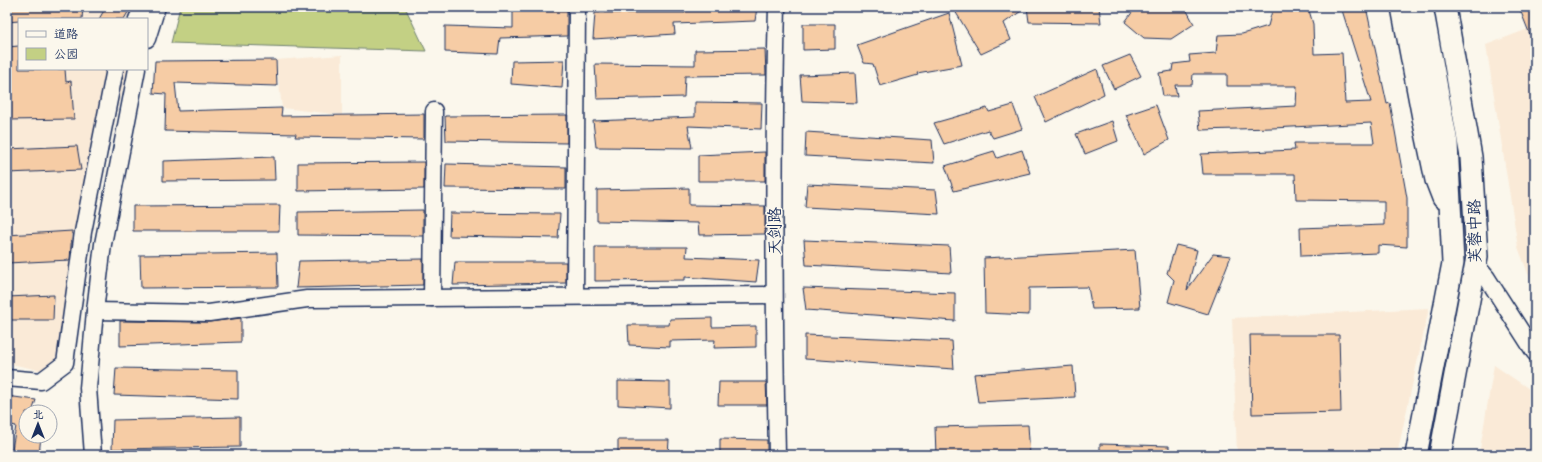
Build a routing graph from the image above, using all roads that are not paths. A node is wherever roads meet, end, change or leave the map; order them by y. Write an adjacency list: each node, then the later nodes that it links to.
1 (143, 7): 8 (street)
2 (157, 7): 9 (street)
3 (577, 7): 16 (street)
4 (777, 7): 15 (street, 天剑路)
5 (1402, 7): 13 (main road)
6 (1422, 7): 13 (main road, 芙蓉中路)
7 (1445, 7): 14 (main road, 芙蓉中路)
8 (138, 18)
9 (148, 35)
10 (115, 70): 20 (street)
11 (137, 70): 18 (street)
12 (434, 111): 17 (street)
13 (1452, 219): 23 (main road, 芙蓉中路)
14 (1476, 265): 19 (street); 24 (main road, 芙蓉中路)
15 (774, 295): 16 (street); 22 (street, 天剑路)
16 (575, 296): 17 (street)
17 (432, 298): 18 (street)
18 (95, 311): 21 (street)
19 (1535, 353)
20 (7, 378)
21 (93, 455)
22 (777, 455)
23 (1416, 455)
24 (1440, 455)

